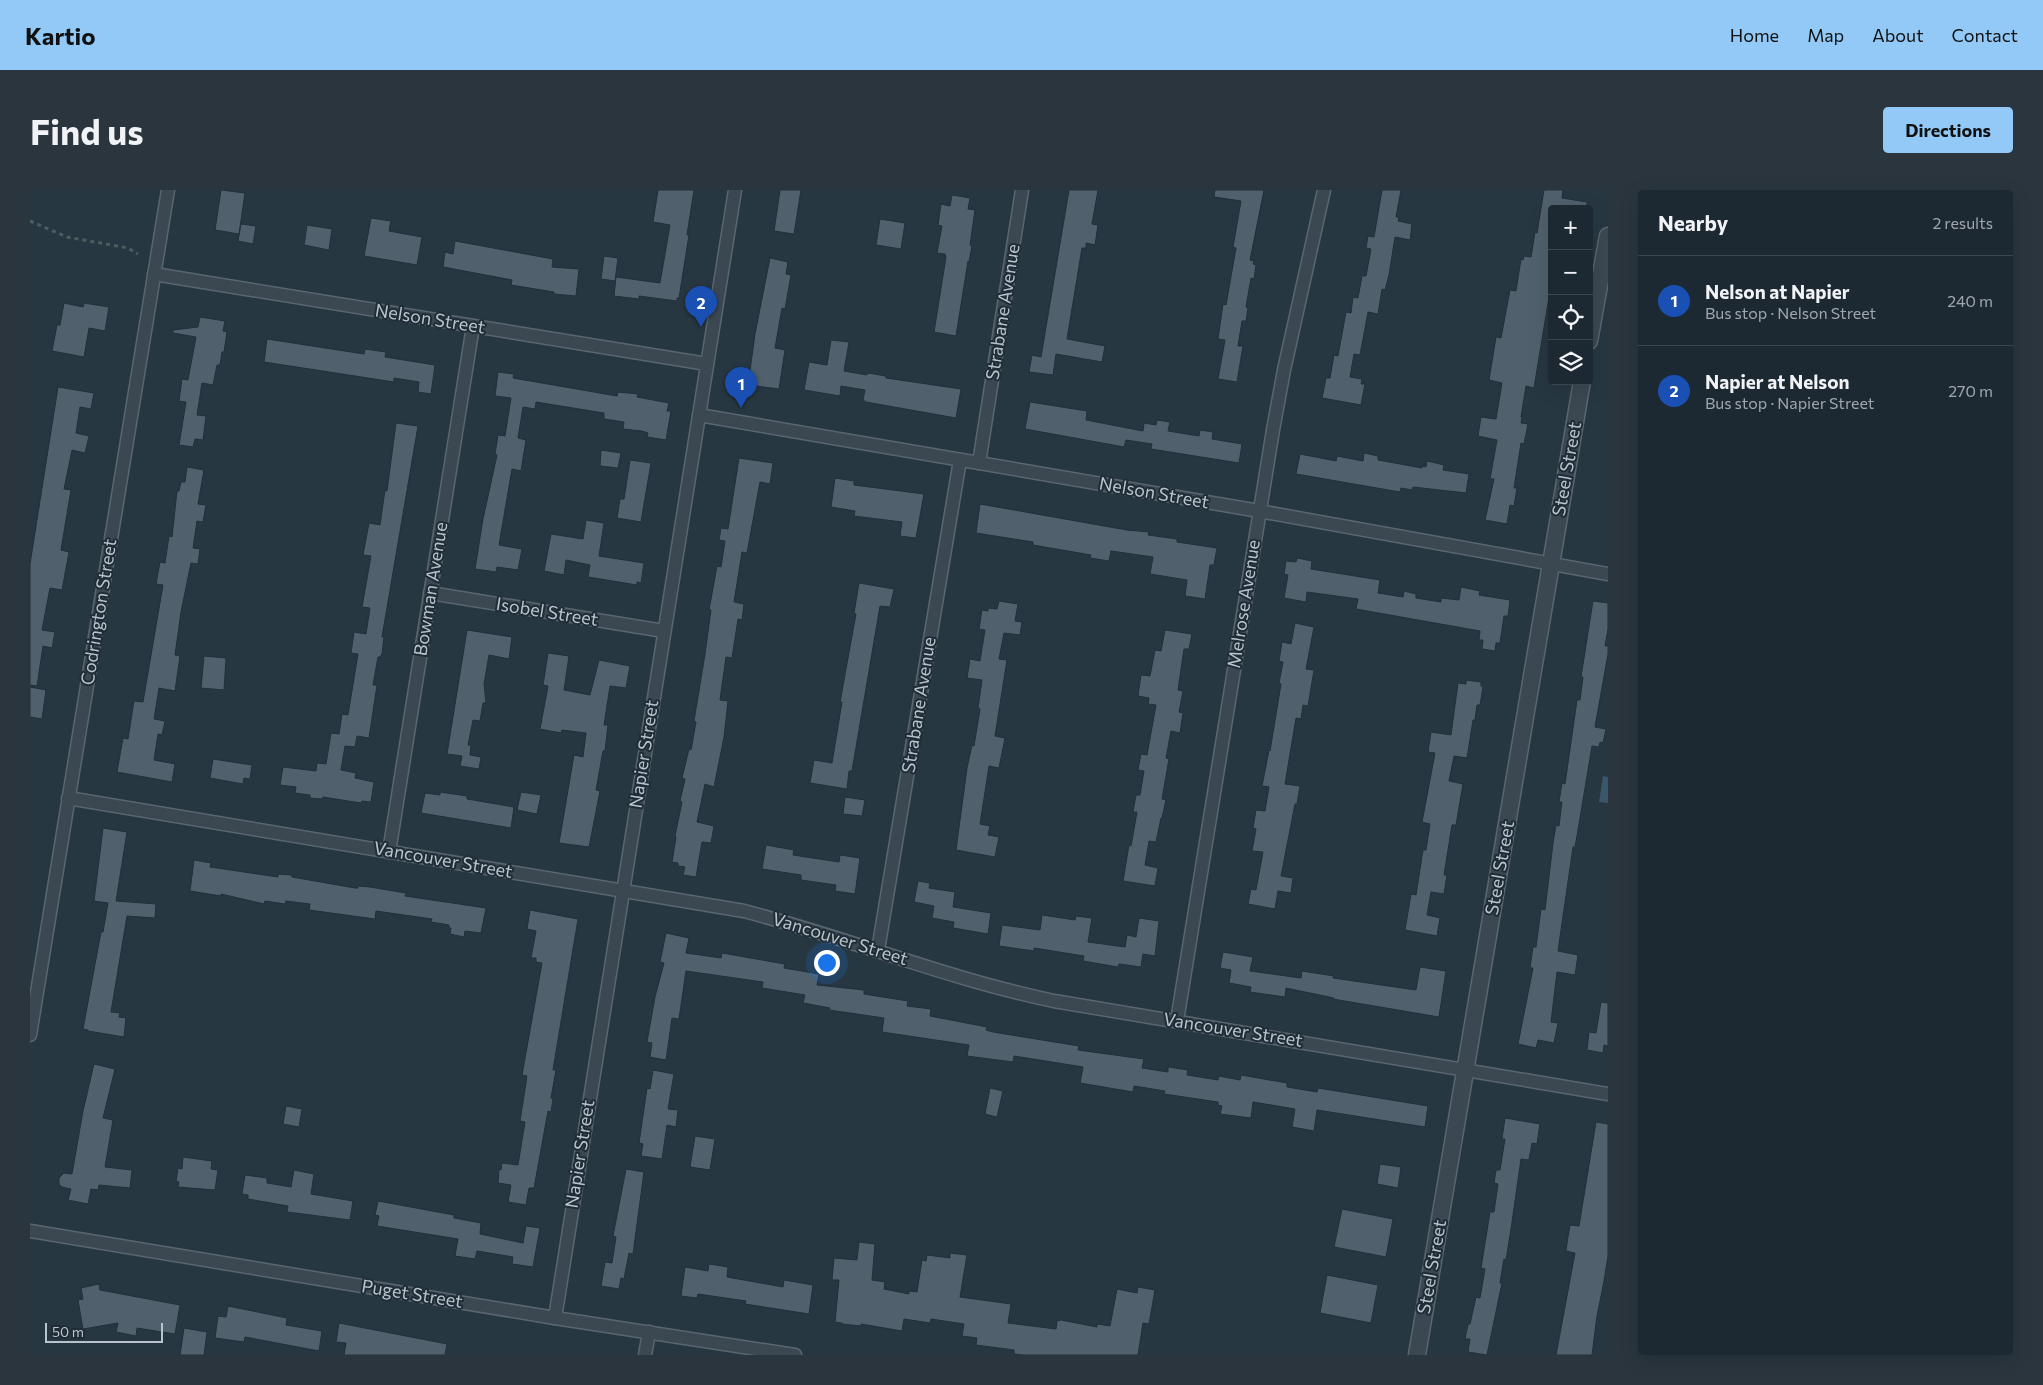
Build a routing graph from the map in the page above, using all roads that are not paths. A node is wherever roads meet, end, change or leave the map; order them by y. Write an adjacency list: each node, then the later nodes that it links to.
1 (168, 190): 6 (street, Codrington Street)
2 (735, 190): 9 (street, Napier Street)
3 (1022, 190): 13 (street, Strabane Avenue)
4 (1324, 190): 14 (street, Melrose Avenue)
5 (1608, 236): 8 (street)
6 (154, 274): 7 (street, Nelson Street); 19 (street, Codrington Street)
7 (473, 326): 9 (street, Nelson Street); 17 (street, Bowman Avenue)
8 (1589, 340)
9 (707, 364): 11 (street, Napier Street)
10 (1581, 385): 15 (street, Steel Street)
11 (699, 415): 12 (street, Nelson Street); 18 (street, Napier Street)
12 (960, 460): 13 (street, Nelson Street); 22 (street, Strabane Avenue)
13 (979, 463): 14 (street, Nelson Street)
14 (1259, 511): 15 (street, Nelson Street); 23 (street, Melrose Avenue)
15 (1551, 564): 16 (street, Nelson Street); 25 (street, Steel Street)
16 (1608, 574)
17 (430, 593): 18 (street, Isobel Street); 20 (street, Bowman Avenue)
18 (664, 631): 21 (street, Napier Street)
19 (68, 798): 20 (street, Vancouver Street); 24 (street, Codrington Street)
20 (390, 852): 21 (street, Vancouver Street)
21 (622, 891): 22 (street, Vancouver Street); 28 (street, Napier Street)
22 (878, 950): 23 (street, Vancouver Street)
23 (1177, 1021): 25 (street, Vancouver Street)
24 (30, 1034)
25 (1466, 1069): 26 (street, Vancouver Street); 32 (street, Steel Street)
26 (1608, 1094)
27 (30, 1231): 28 (street, Puget Street)
28 (555, 1318): 29 (street, Puget Street)
29 (649, 1332): 30 (street); 31 (street, Puget Street)
30 (645, 1355)
31 (795, 1355)
32 (1417, 1355)

